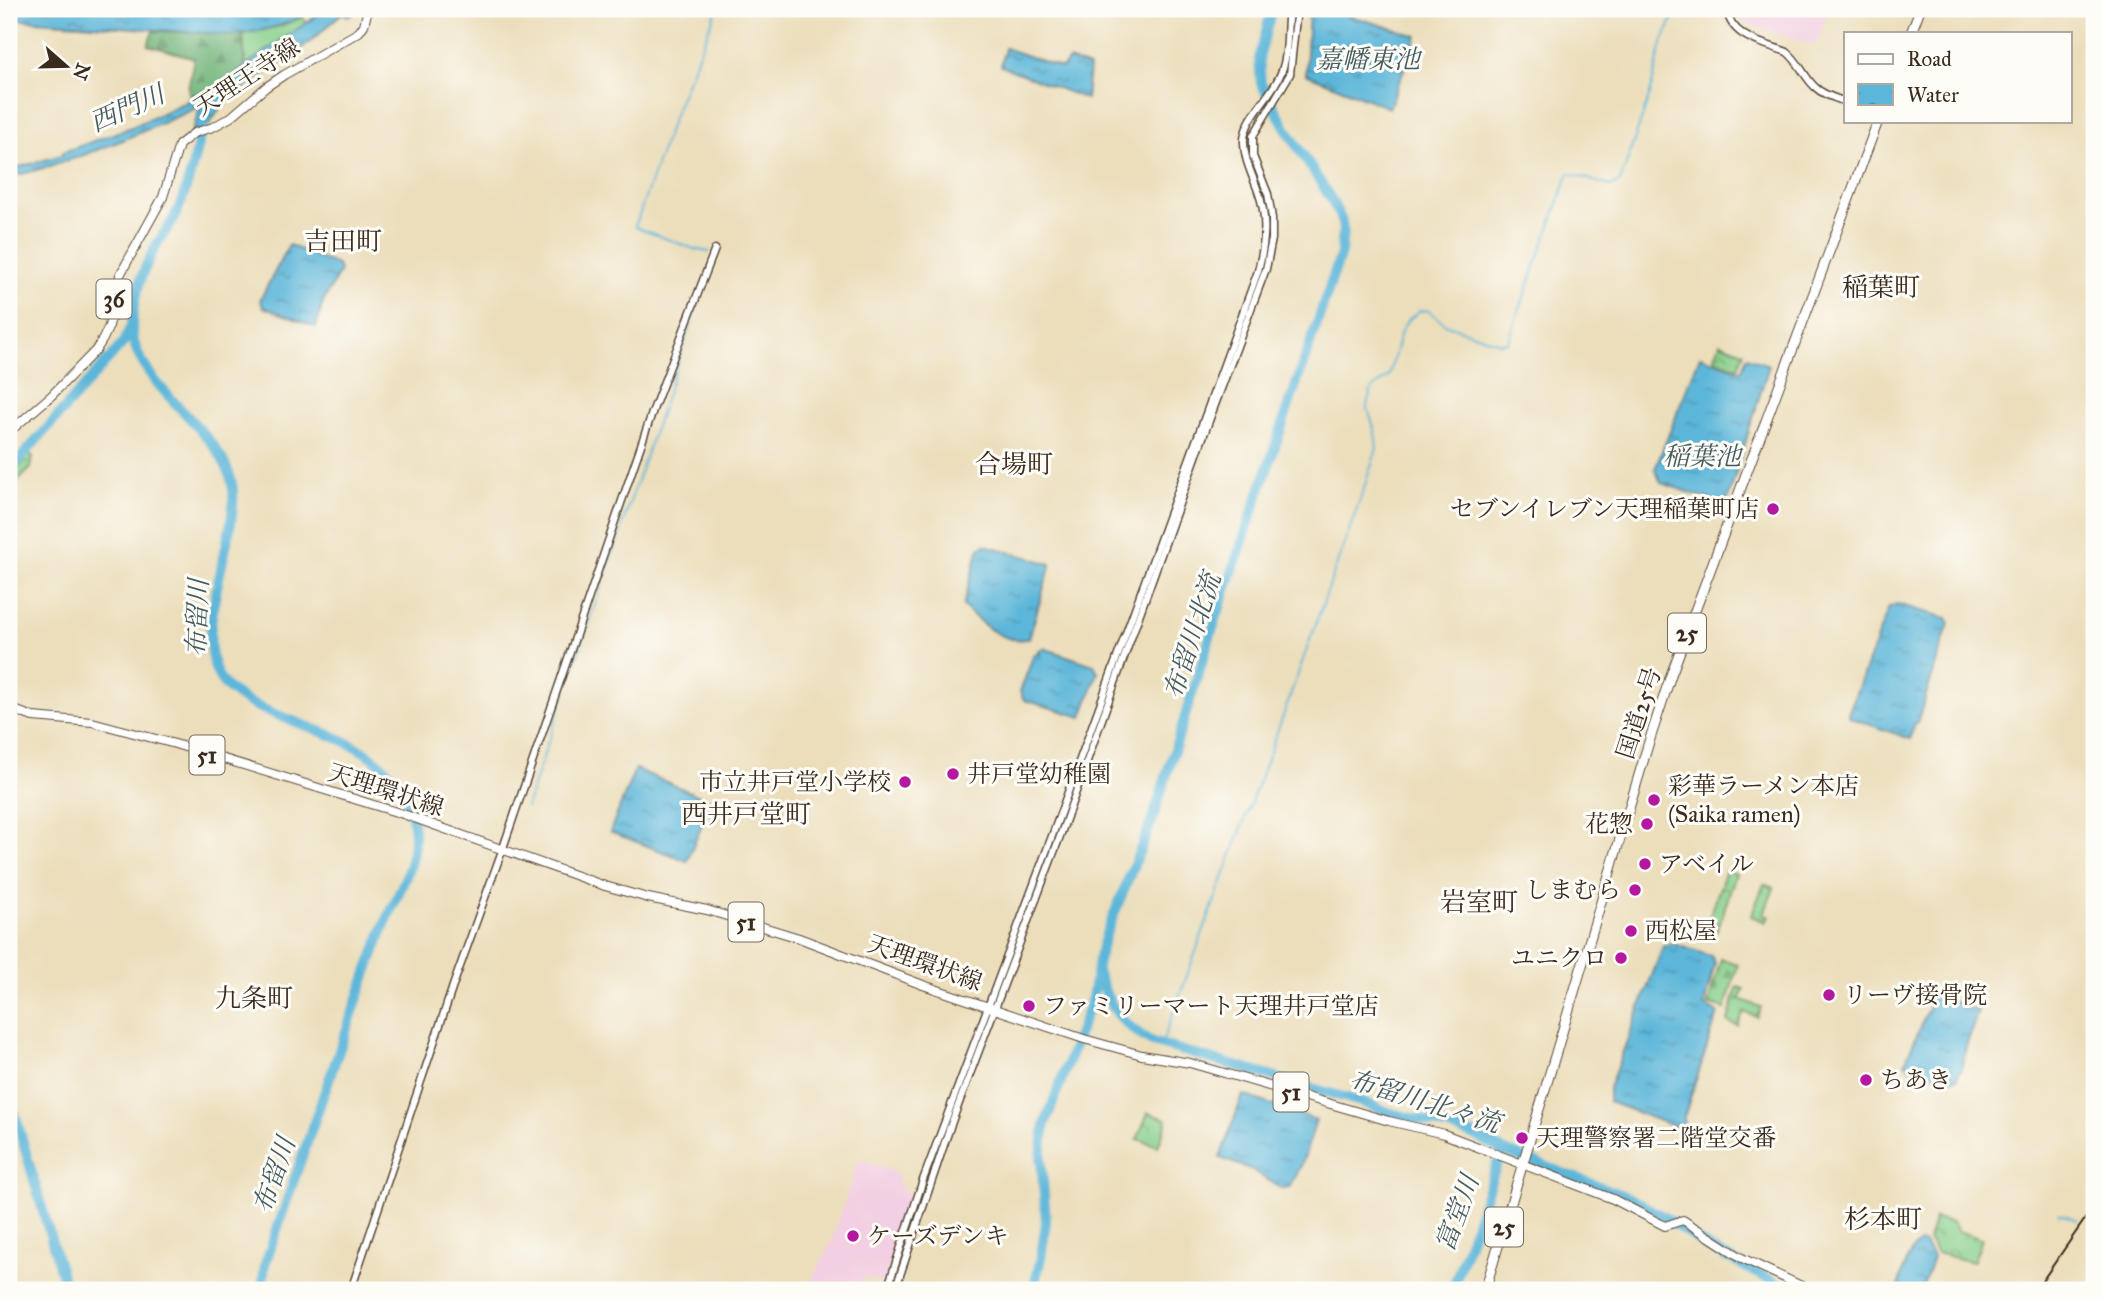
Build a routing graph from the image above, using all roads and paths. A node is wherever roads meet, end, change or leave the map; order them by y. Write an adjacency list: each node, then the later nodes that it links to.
1 (368, 9): 10 (main road, 天理王寺線 / 36)
2 (1289, 9): 13 (street)
3 (1297, 9): 13 (street)
4 (1727, 9): 7 (street)
5 (1920, 9): 6 (highway)
6 (1910, 32)
7 (1844, 101)
8 (1878, 122): 14 (highway, 国道25号 / 25)
9 (715, 248): 12 (street)
10 (9, 432)
11 (9, 708): 12 (main road, 天理環状線 / 51)
12 (503, 848): 13 (main road, 天理環状線 / 51); 15 (street)
13 (991, 1007): 14 (main road, 天理環状線 / 51); 16 (street); 17 (street)
14 (1524, 1161): 18 (highway, 国道25号 / 25); 19 (main road, 天理環状線 / 51)
15 (351, 1290)
16 (887, 1290)
17 (895, 1290)
18 (1485, 1290)
19 (1811, 1290)

